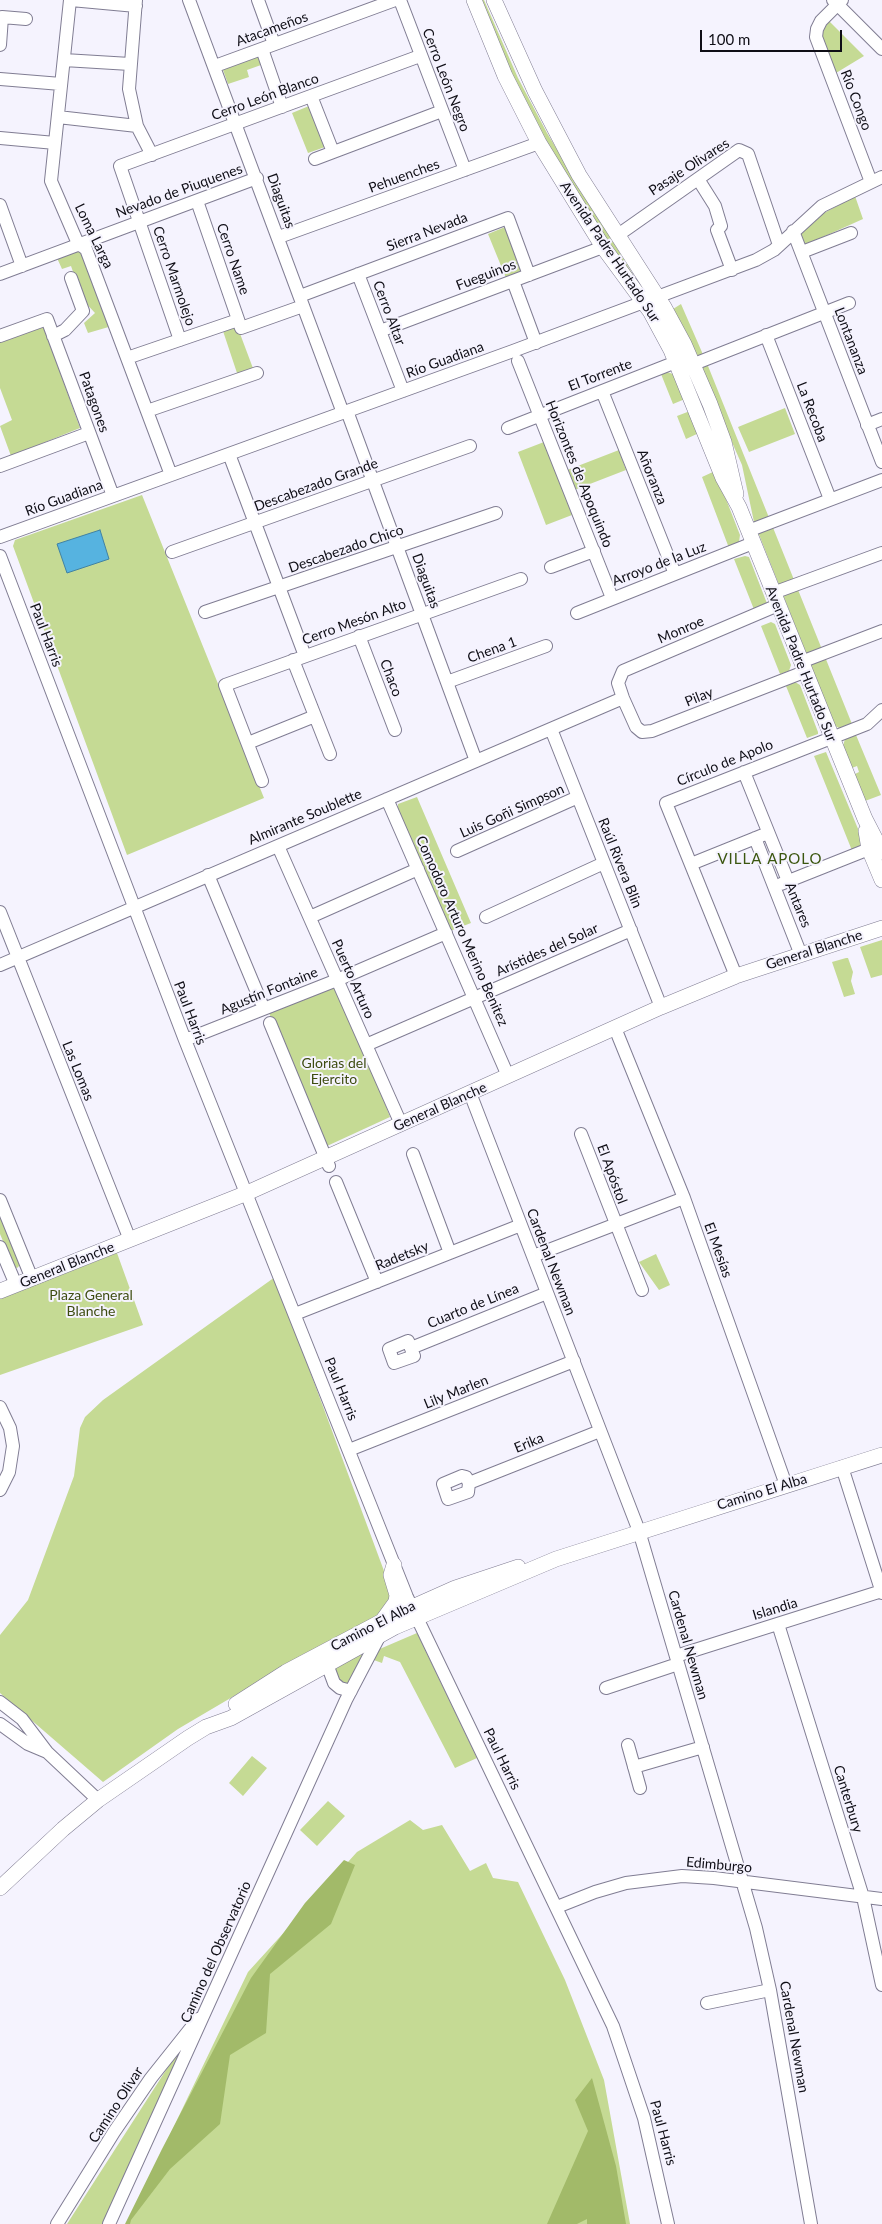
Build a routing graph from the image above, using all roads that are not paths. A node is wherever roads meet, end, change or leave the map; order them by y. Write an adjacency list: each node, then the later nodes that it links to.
1 (70, 0): 9 (street); 15 (street, Loma Larga)
2 (189, 0): 17 (street, Diaguitas)
3 (258, 0): 12 (street)
4 (395, 0): 12 (street, Atacameños)
5 (400, 0): 14 (street, Cerro León Negro)
6 (474, 0): 28 (main road, Avenida Padre Hurtado Sur)
7 (494, 0): 42 (main road, Avenida Padre Hurtado Sur)
8 (837, 2): 13 (street); 36 (street, Río Congo)
9 (136, 3): 16 (street)
10 (26, 19): 11 (street)
11 (0, 44)
12 (268, 47): 17 (street, Atacameños); 21 (street)
13 (882, 49)
14 (420, 56): 20 (street, Cerro León Blanco); 22 (street, Cerro León Negro)
15 (64, 60): 16 (street); 19 (street, Loma Larga)
16 (130, 64): 25 (street)
17 (215, 66): 24 (street, Diaguitas)
18 (0, 79): 19 (street)
19 (61, 84): 23 (street, Loma Larga)
20 (311, 96): 21 (street, Cerro León Blanco); 29 (street)
21 (282, 107): 24 (street, Cerro León Blanco)
22 (442, 111): 29 (street); 33 (street, Cerro León Negro)
23 (58, 117): 25 (street); 27 (street, Loma Larga)
24 (237, 124): 30 (street, Cerro León Blanco); 34 (street, Diaguitas)
25 (137, 126): 30 (street)
26 (0, 138): 27 (street)
27 (55, 143): 44 (street, Loma Larga)
28 (539, 143): 33 (street, Pehuenches); 46 (main road, Avenida Padre Hurtado Sur)
29 (333, 152): 31 (street)
30 (152, 155): 32 (street, Cerro León Blanco)
31 (315, 159)
32 (120, 166): 39 (street, Cerro Marmolejo)
33 (465, 170): 43 (street, Pehuenches)
34 (257, 178): 37 (street, Nevado de Piuquenes); 43 (street, Diaguitas)
35 (698, 180): 42 (street, Pasaje Olivares); 45 (street, Pasaje Olivares); 49 (street)
36 (877, 180): 40 (street, Río Guadiana)
37 (197, 201): 39 (street, Nevado de Piuquenes); 59 (street, Cerro Name)
38 (0, 205): 48 (street)
39 (140, 222): 44 (street, Nevado de Piuquenes); 64 (street, Cerro Marmolejo)
40 (794, 231): 45 (street, Río Guadiana); 47 (street, Lontananza)
41 (851, 233): 47 (street)
42 (618, 235): 55 (main road, Avenida Padre Hurtado Sur)
43 (279, 237): 56 (street, Diaguitas)
44 (79, 244): 48 (street, Nevado de Piuquenes); 66 (street, Loma Larga)
45 (779, 245): 49 (street, Río Guadiana)
46 (603, 247): 52 (street, Fueguinos); 55 (main road, Avenida Padre Hurtado Sur)
47 (802, 252): 58 (street, Lontananza)
48 (22, 266): 50 (street, Nevado de Piuquenes)
49 (732, 270): 55 (street, Río Guadiana)
50 (0, 274)
51 (358, 274): 52 (street, Sierra Nevada); 56 (street, Sierra Nevada); 60 (street, Cerro Altar)
52 (529, 275): 54 (street, Fueguinos)
53 (71, 278): 63 (street)
54 (513, 281): 60 (street, Fueguinos); 65 (street)
55 (651, 300): 65 (street, Río Guadiana); 68 (main road, Avenida Padre Hurtado Sur); 69 (main road, Avenida Padre Hurtado Sur)
56 (302, 301): 59 (street, Sierra Nevada); 74 (street, Diaguitas)
57 (849, 303): 58 (street)
58 (824, 312): 61 (street); 77 (street, Lontananza)
59 (240, 324): 64 (street, Sierra Nevada)
60 (380, 331): 71 (street, Cerro Altar)
61 (766, 335): 69 (street); 88 (street, La Recoba)
62 (0, 336): 63 (street, Patagones)
63 (53, 336): 79 (street, Patagones)
64 (180, 340): 66 (street, Sierra Nevada)
65 (536, 343): 71 (street, Río Guadiana)
66 (127, 358): 73 (street, Loma Larga)
67 (518, 361): 75 (street, Horizontes de Apoquindo)
68 (676, 362): 72 (street, El Torrente); 89 (main road, Avenida Padre Hurtado Sur)
69 (694, 364): 89 (main road, Avenida Padre Hurtado Sur)
70 (257, 373): 73 (street)
71 (403, 391): 74 (street, Río Guadiana)
72 (602, 391): 75 (street, El Torrente); 100 (street, Añoranza)
73 (147, 411): 84 (street, Loma Larga)
74 (345, 412): 81 (street, Río Guadiana); 85 (street, Diaguitas)
75 (540, 415): 78 (street, El Torrente); 95 (street, Horizontes de Apoquindo)
76 (882, 419): 77 (street)
77 (867, 425): 82 (street, Lontananza)
78 (508, 428)
79 (89, 433): 83 (street); 87 (street, Patagones)
80 (470, 446): 85 (street, Descabezado Grande)
81 (230, 454): 84 (street, Río Guadiana); 91 (street)
82 (882, 462)
83 (0, 466)
84 (171, 475): 87 (street, Río Guadiana)
85 (373, 480): 91 (street, Descabezado Grande); 94 (street, Diaguitas)
86 (882, 480): 88 (street, Arroyo de la Luz)
87 (113, 496): 92 (street, Río Guadiana)
88 (830, 499): 93 (street, Arroyo de la Luz)
89 (739, 507): 93 (main road, Avenida Padre Hurtado Sur)
90 (496, 513): 94 (street, Descabezado Chico)
91 (255, 522): 96 (street, Descabezado Grande); 102 (street)
92 (0, 537)
93 (751, 537): 100 (street, Arroyo de la Luz); 104 (main road, Avenida Padre Hurtado Sur)
94 (398, 547): 102 (street, Descabezado Chico); 107 (street, Diaguitas)
95 (594, 551): 99 (street); 103 (street, Horizontes de Apoquindo)
96 (172, 552)
97 (882, 553): 104 (street, Monroe)
98 (0, 556): 139 (street, Paul Harris)
99 (551, 567)
100 (675, 574): 103 (street, Arroyo de la Luz)
101 (521, 579): 107 (street, Cerro Mesón Alto)
102 (279, 587): 105 (street, Descabezado Chico); 111 (street)
103 (612, 598): 106 (street, Arroyo de la Luz)
104 (775, 599): 112 (main road, Avenida Padre Hurtado Sur); 114 (street, Monroe)
105 (205, 612)
106 (577, 613)
107 (422, 614): 109 (street, Cerro Mesón Alto); 113 (street, Diaguitas)
108 (882, 631): 112 (street)
109 (359, 636): 111 (street, Cerro Mesón Alto); 118 (street, Chaco)
110 (546, 646): 113 (street, Chena 1)
111 (299, 658): 116 (street); 120 (street, Cerro Mesón Alto)
112 (802, 667): 114 (street, Pilay); 119 (main road, Avenida Padre Hurtado Sur)
113 (447, 682): 122 (street, Diaguitas)
114 (623, 698): 117 (street, Almirante Soublette)
115 (882, 710): 119 (street, Círculo de Apolo)
116 (315, 716): 120 (street); 121 (street)
117 (551, 729): 122 (street, Almirante Soublette); 125 (street, Raúl Rivera Blin)
118 (395, 730)
119 (831, 737): 123 (street, Círculo de Apolo); 130 (main road, Avenida Padre Hurtado Sur)
120 (248, 743): 124 (street)
121 (330, 754)
122 (476, 760): 126 (street, Almirante Soublette)
123 (744, 772): 127 (street, Antares); 133 (street, Círculo de Apolo)
124 (262, 781)
125 (578, 797): 131 (street, Luis Goñi Simpson); 132 (street, Raúl Rivera Blin)
126 (387, 799): 129 (street, Almirante Soublette); 134 (street, Comodoro Arturo Merino Benitez)
127 (769, 833): 128 (street); 137 (street, Antares)
128 (755, 838): 133 (street); 138 (street, Antares)
129 (278, 846): 135 (street, Almirante Soublette); 141 (street, Puerto Arturo)
130 (878, 848): 136 (main road); 137 (street)
131 (457, 851)
132 (604, 863): 142 (street); 144 (street, Raúl Rivera Blin)
133 (691, 864): 149 (street, Círculo de Apolo)
134 (418, 869): 141 (street); 145 (street, Comodoro Arturo Merino Benitez)
135 (208, 875): 139 (street, Almirante Soublette); 152 (street)
136 (882, 880)
137 (788, 881): 138 (street)
138 (774, 886): 146 (street, Antares)
139 (133, 908): 147 (street, Almirante Soublette); 156 (street, Paul Harris)
140 (0, 912): 147 (street, Las Lomas)
141 (310, 917): 150 (street, Puerto Arturo)
142 (486, 917)
143 (882, 928): 146 (main road, General Blanche)
144 (631, 930): 151 (street, Arístides del Solar); 153 (street, Raúl Rivera Blin)
145 (446, 933): 150 (street, Agustín Fontaine); 151 (street, Comodoro Arturo Merino Benitez)
146 (801, 954): 149 (main road, General Blanche)
147 (17, 957): 148 (street, Almirante Soublette); 170 (street, Las Lomas)
148 (0, 964)
149 (736, 976): 153 (main road, General Blanche)
150 (337, 980): 156 (street, Agustín Fontaine); 157 (street, Puerto Arturo)
151 (474, 998): 157 (street, Arístides del Solar); 158 (street, Comodoro Arturo Merino Benitez)
152 (261, 1002)
153 (662, 1007): 155 (main road, General Blanche)
154 (270, 1023): 163 (street)
155 (615, 1028): 158 (main road, General Blanche); 166 (street, El Mesías)
156 (185, 1040): 165 (street, Paul Harris)
157 (366, 1045): 160 (street, Puerto Arturo)
158 (508, 1076): 159 (main road, General Blanche)
159 (470, 1093): 160 (main road, General Blanche); 168 (street, Cardenal Newman)
160 (400, 1124): 163 (main road, General Blanche)
161 (581, 1134): 169 (street, El Apóstol)
162 (413, 1154): 172 (street)
163 (328, 1162): 165 (main road, General Blanche)
164 (336, 1182): 175 (street)
165 (247, 1193): 170 (main road, General Blanche); 180 (street, Paul Harris)
166 (684, 1198): 169 (street, El Apóstol); 189 (street, El Mesías)
167 (0, 1200): 174 (street)
168 (521, 1225): 172 (street, Radetsky); 173 (street, Cardenal Newman)
169 (614, 1225): 173 (street, El Apóstol); 178 (street)
170 (130, 1240): 174 (main road, General Blanche)
171 (0, 1247): 176 (street)
172 (450, 1253): 175 (street, Radetsky)
173 (533, 1256): 179 (street, Cardenal Newman)
174 (32, 1279): 176 (main road, General Blanche)
175 (377, 1282): 180 (street, Radetsky)
176 (16, 1285): 177 (main road, General Blanche)
177 (0, 1290)
178 (642, 1290)
179 (547, 1293): 181 (street, Cuarto de Línea); 182 (street, Cardenal Newman)
180 (295, 1314): 185 (street, Paul Harris)
181 (411, 1348)
182 (574, 1361): 184 (street, Cardenal Newman); 185 (street, Lily Marlen)
183 (0, 1407): 190 (street)
184 (600, 1431): 188 (street, Erika); 191 (street, Cardenal Newman)
185 (349, 1450): 192 (street, Paul Harris)
186 (882, 1455): 187 (main road, Camino El Alba)
187 (842, 1467): 189 (main road, Camino El Alba); 193 (street)
188 (469, 1483)
189 (786, 1485): 191 (main road, Camino El Alba)
190 (0, 1490)
191 (639, 1530): 194 (main road, Camino El Alba); 198 (street, Cardenal Newman)
192 (394, 1565): 194 (street, Paul Harris); 196 (main road)
193 (882, 1592): 195 (street, Islandia)
194 (414, 1612): 196 (main road, Camino El Alba); 215 (street, Paul Harris)
195 (778, 1624): 198 (street, Islandia); 213 (street, Canterbury)
196 (381, 1628): 197 (main road, Camino El Alba); 199 (main road, Camino El Alba); 201 (street, Camino del Observatorio)
197 (344, 1640): 199 (street); 204 (main road, Camino El Alba)
198 (677, 1660): 200 (street, Islandia); 206 (street, Cardenal Newman)
199 (327, 1664): 201 (street); 204 (main road, Camino El Alba)
200 (606, 1688)
201 (351, 1691): 219 (street, Camino del Observatorio)
202 (0, 1702): 207 (street)
203 (0, 1724): 207 (street)
204 (206, 1727): 210 (main road, Camino El Alba)
205 (628, 1745): 208 (street)
206 (703, 1747): 208 (street); 211 (street, Cardenal Newman)
207 (47, 1752): 210 (street)
208 (634, 1767): 209 (street)
209 (640, 1788)
210 (98, 1800): 212 (main road, Camino El Alba)
211 (742, 1881): 213 (street, Edimburgo); 215 (street, Edimburgo); 217 (street, Cardenal Newman)
212 (0, 1888)
213 (863, 1897): 214 (street, Edimburgo); 216 (street, Canterbury)
214 (882, 1899)
215 (557, 1907): 222 (street, Paul Harris)
216 (882, 1985)
217 (770, 1990): 218 (street); 223 (street, Cardenal Newman)
218 (707, 2003)
219 (208, 2008): 220 (street, Camino Olivar); 221 (street, Camino del Observatorio)
220 (57, 2224)
221 (108, 2224)
222 (668, 2224)
223 (811, 2224)

